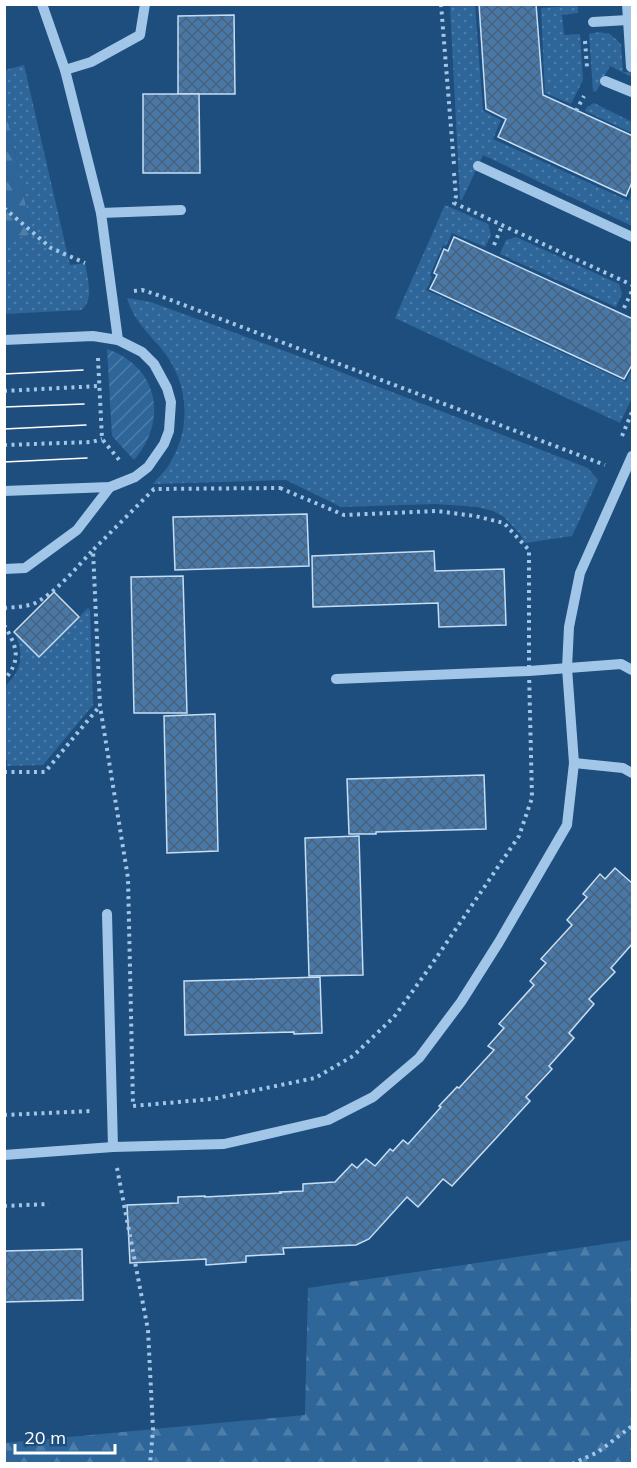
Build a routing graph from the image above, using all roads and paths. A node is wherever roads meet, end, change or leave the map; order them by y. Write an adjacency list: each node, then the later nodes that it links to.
1 (42, 4): 7 (street)
2 (146, 4): 7 (street)
3 (627, 4): 4 (street)
4 (628, 20): 5 (street); 6 (street)
5 (593, 22)
6 (631, 67)
7 (65, 70): 15 (street)
8 (605, 81): 9 (street)
9 (633, 93)
10 (584, 96): 11 (path)
11 (576, 111)
12 (478, 166): 17 (street)
13 (4, 208): 19 (path)
14 (181, 210): 15 (street)
15 (100, 213): 20 (street)
16 (502, 226): 18 (path)
17 (633, 237)
18 (494, 245)
19 (91, 264)
20 (112, 291): 24 (street); 32 (path)
21 (633, 291): 22 (path)
22 (624, 308)
23 (4, 340): 24 (street)
24 (118, 340): 33 (street)
25 (97, 348): 26 (path)
26 (99, 386): 27 (path); 28 (path)
27 (4, 391)
28 (102, 439): 29 (path); 31 (path)
29 (4, 446)
30 (633, 456): 32 (street)
31 (125, 467)
32 (625, 473): 39 (street)
33 (110, 487): 34 (street); 36 (street)
34 (4, 491)
35 (93, 550): 37 (path); 41 (path); 44 (path)
36 (4, 569)
37 (4, 608)
38 (4, 625): 43 (path)
39 (567, 668): 40 (street); 41 (street); 45 (street)
40 (633, 670)
41 (529, 671): 42 (street); 49 (path)
42 (336, 679)
43 (4, 680)
44 (99, 706): 46 (path); 49 (path)
45 (574, 763): 47 (street); 52 (street)
46 (4, 772)
47 (633, 773)
48 (107, 914): 50 (street)
49 (133, 1106): 50 (path)
50 (111, 1110): 51 (path); 52 (street)
51 (4, 1115)
52 (112, 1147): 53 (street); 57 (path)
53 (4, 1155)
54 (49, 1204): 55 (path)
55 (4, 1206)
56 (633, 1426): 58 (path)
57 (150, 1464)
58 (572, 1464)

